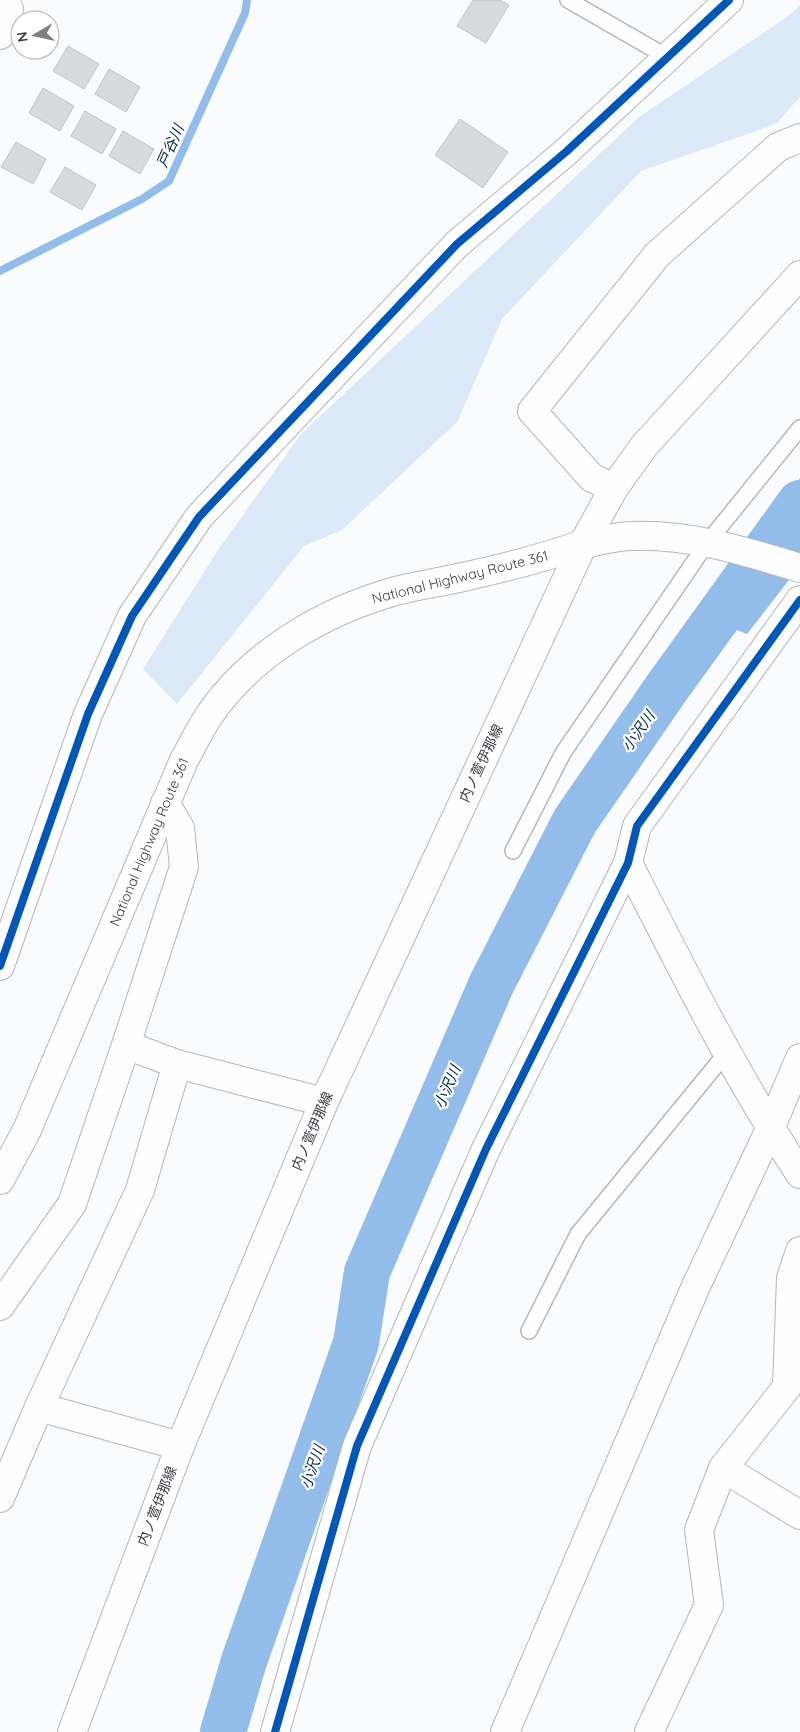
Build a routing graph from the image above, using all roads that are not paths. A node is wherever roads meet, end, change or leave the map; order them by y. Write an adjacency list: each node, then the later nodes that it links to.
1 (5, 0): 4 (main road)
2 (568, 0): 5 (lane)
3 (729, 0): 5 (main road)
4 (0, 35)
5 (667, 56): 17 (main road)
6 (800, 138): 9 (main road)
7 (800, 275): 9 (main road)
8 (800, 428): 11 (lane)
9 (614, 488): 10 (main road)
10 (583, 544): 11 (main road, National Highway Route 361); 14 (main road, National Highway Route 361); 22 (main road, 内ノ萱伊那線)
11 (716, 544): 12 (main road, National Highway Route 361); 15 (lane)
12 (800, 568)
13 (800, 600): 16 (main road)
14 (165, 803): 18 (main road); 25 (main road, National Highway Route 361)
15 (512, 851)
16 (628, 863): 19 (main road); 35 (main road)
17 (0, 966)
18 (126, 1045): 21 (main road); 27 (main road)
19 (727, 1052): 23 (main road); 28 (lane)
20 (800, 1058): 23 (main road)
21 (177, 1064): 22 (main road); 29 (main road)
22 (324, 1102): 30 (main road, 内ノ萱伊那線)
23 (770, 1129): 24 (main road); 36 (main road)
24 (800, 1174)
25 (0, 1180)
26 (800, 1251): 31 (main road)
27 (0, 1306)
28 (529, 1331)
29 (39, 1407): 30 (main road); 32 (main road)
30 (180, 1446): 34 (main road, 内ノ萱伊那線)
31 (723, 1468): 33 (main road); 37 (main road)
32 (1, 1493)
33 (800, 1516)
34 (72, 1732)
35 (275, 1732)
36 (505, 1732)
37 (649, 1732)

